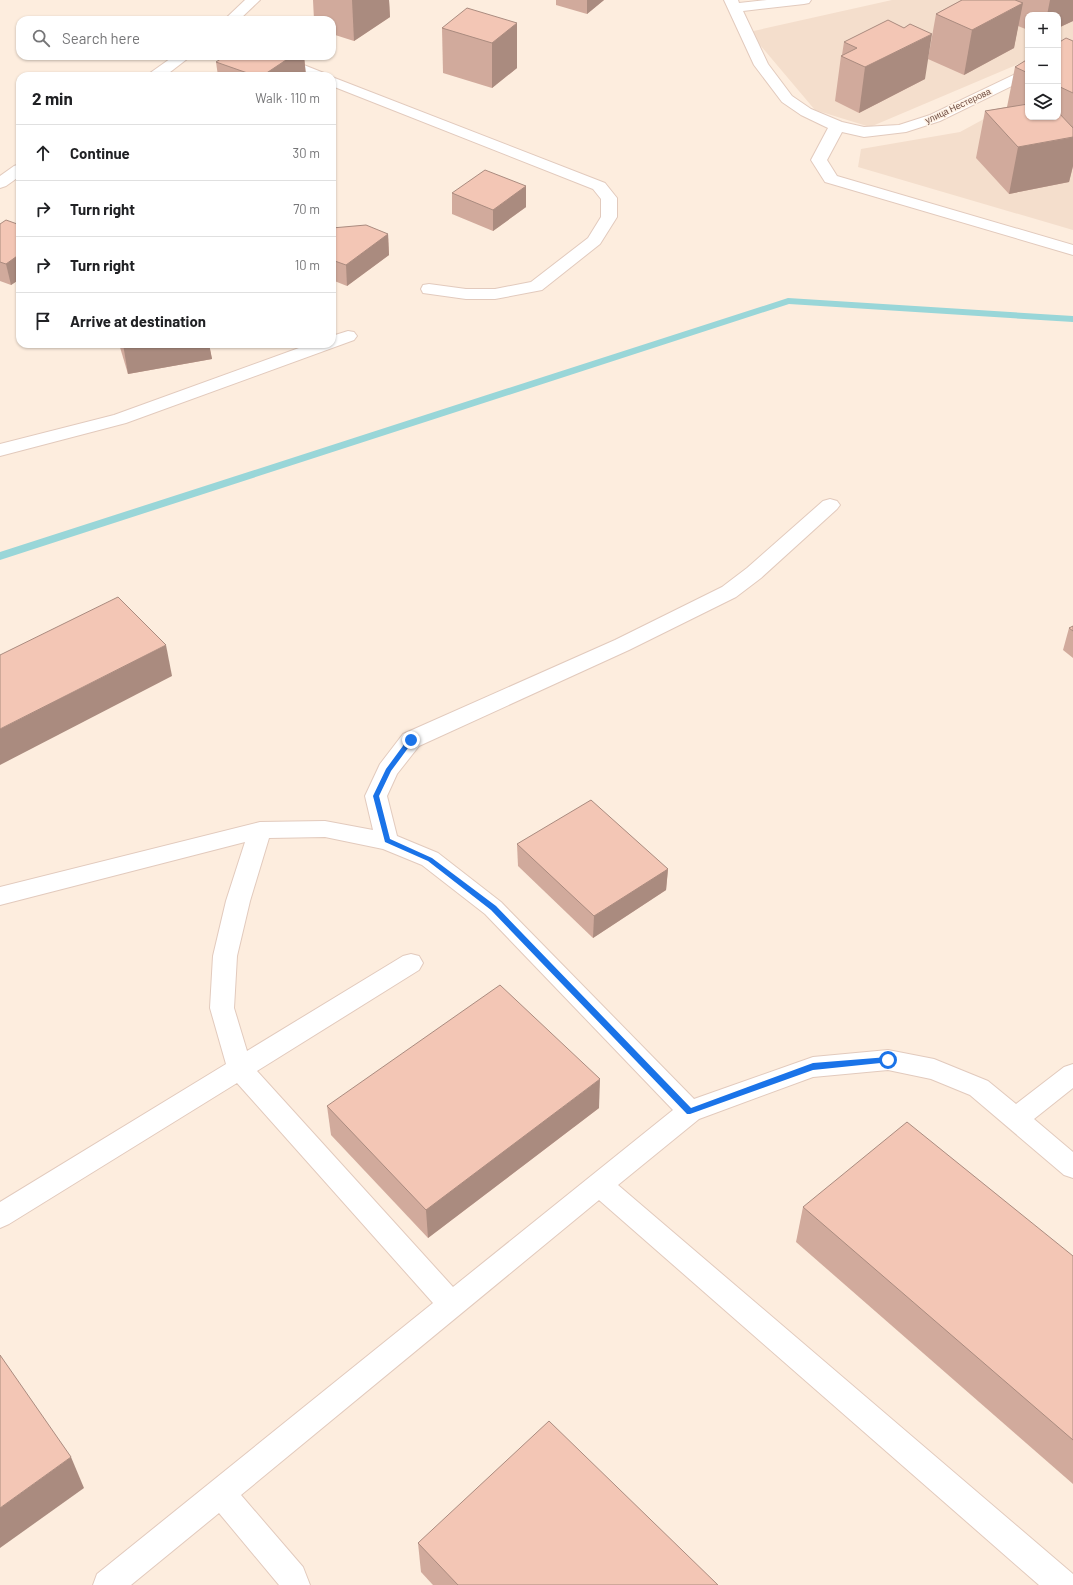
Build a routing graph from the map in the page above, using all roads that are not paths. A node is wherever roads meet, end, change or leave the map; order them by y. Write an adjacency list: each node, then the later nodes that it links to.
1 (253, 0): 4 (street)
2 (804, 0): 3 (street)
3 (733, 4): 11 (street, улица Нестерова)
4 (235, 16)
5 (178, 60): 7 (street)
6 (278, 60): 8 (street)
7 (161, 72)
8 (309, 72)
9 (1025, 73): 11 (street, улица Нестерова)
10 (336, 83): 15 (street)
11 (837, 126): 14 (street)
12 (16, 172): 13 (street)
13 (0, 182)
14 (1073, 250)
15 (429, 289)
16 (348, 336): 17 (street)
17 (336, 340)
18 (315, 348): 19 (street)
19 (0, 450)
20 (830, 505): 22 (street)
21 (260, 830): 22 (street); 23 (street); 25 (street)
22 (387, 840): 27 (street)
23 (0, 896)
24 (411, 962): 25 (street)
25 (240, 1069): 31 (street); 32 (street)
26 (1073, 1074): 28 (street)
27 (690, 1111): 28 (street); 30 (street)
28 (1016, 1118): 29 (street)
29 (1073, 1167)
30 (600, 1185): 32 (street); 36 (street)
31 (0, 1216)
32 (452, 1305): 33 (street)
33 (221, 1493): 34 (street); 35 (street)
34 (108, 1585)
35 (295, 1585)
36 (1062, 1585)

